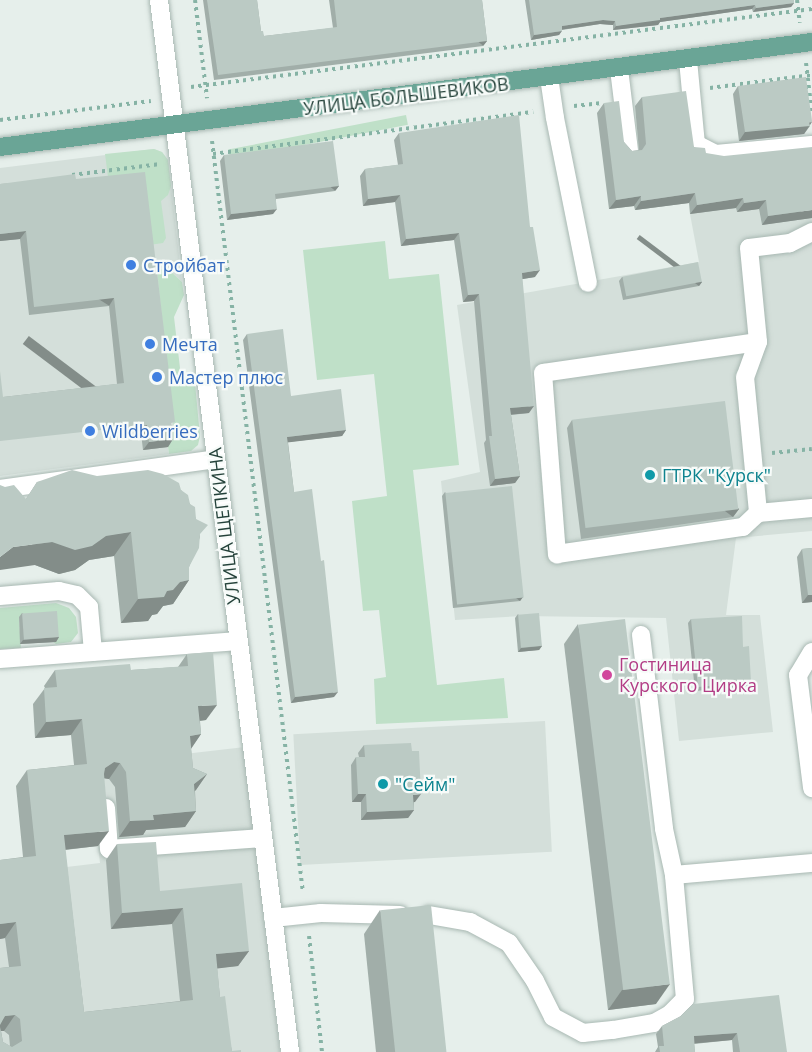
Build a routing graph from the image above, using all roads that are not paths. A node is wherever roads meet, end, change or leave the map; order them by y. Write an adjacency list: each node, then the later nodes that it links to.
1 (159, 0): 6 (street, УЛИЦА ЩЕПКИНА)
2 (812, 42): 3 (main road, УЛИЦА БОЛЬШЕВИКОВ)
3 (688, 60): 4 (main road, УЛИЦА БОЛЬШЕВИКОВ); 7 (street)
4 (619, 69): 5 (main road, УЛИЦА БОЛЬШЕВИКОВ); 9 (street)
5 (549, 77): 6 (main road, УЛИЦА БОЛЬШЕВИКОВ); 11 (street)
6 (174, 126): 8 (main road, УЛИЦА БОЛЬШЕВИКОВ); 13 (street, УЛИЦА ЩЕПКИНА)
7 (812, 145)
8 (0, 147)
9 (629, 150)
10 (812, 232): 12 (street)
11 (588, 283)
12 (758, 342): 16 (street); 16 (street)
13 (216, 459): 14 (street); 19 (street, УЛИЦА ЩЕПКИНА)
14 (0, 489)
15 (812, 508): 16 (street)
16 (758, 513)
17 (0, 596): 20 (street)
18 (641, 635): 27 (street)
19 (238, 641): 20 (street); 25 (street, УЛИЦА ЩЕПКИНА)
20 (93, 652): 22 (street)
21 (812, 652): 23 (street)
22 (0, 659)
23 (812, 788)
24 (104, 789): 25 (street)
25 (263, 838): 29 (street, УЛИЦА ЩЕПКИНА)
26 (812, 863): 27 (street)
27 (674, 875): 28 (street)
28 (429, 915): 29 (street); 30 (street)
29 (273, 918): 31 (street, УЛИЦА ЩЕПКИНА)
30 (432, 938)
31 (290, 1052)

